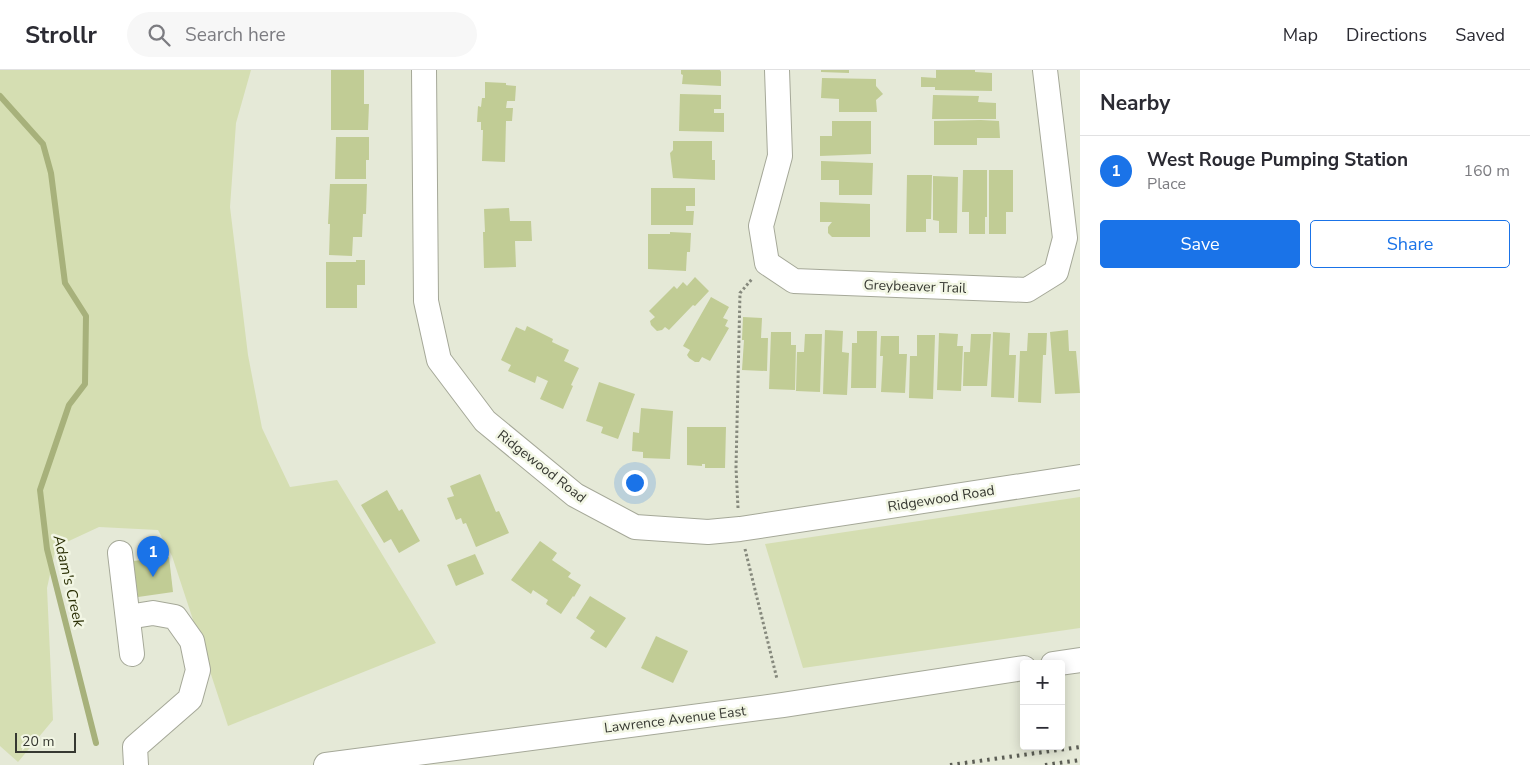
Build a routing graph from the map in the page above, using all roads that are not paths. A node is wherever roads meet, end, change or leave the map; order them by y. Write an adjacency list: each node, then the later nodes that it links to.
1 (424, 70): 4 (street, Ridgewood Road)
2 (777, 70): 3 (street, Greybeaver Trail)
3 (1045, 70)
4 (1080, 477)
5 (120, 554): 6 (street)
6 (128, 617): 7 (street); 11 (street)
7 (132, 654)
8 (1080, 660): 9 (street)
9 (1065, 662)
10 (1020, 669): 12 (street, Lawrence Avenue East)
11 (136, 765)
12 (326, 765)

